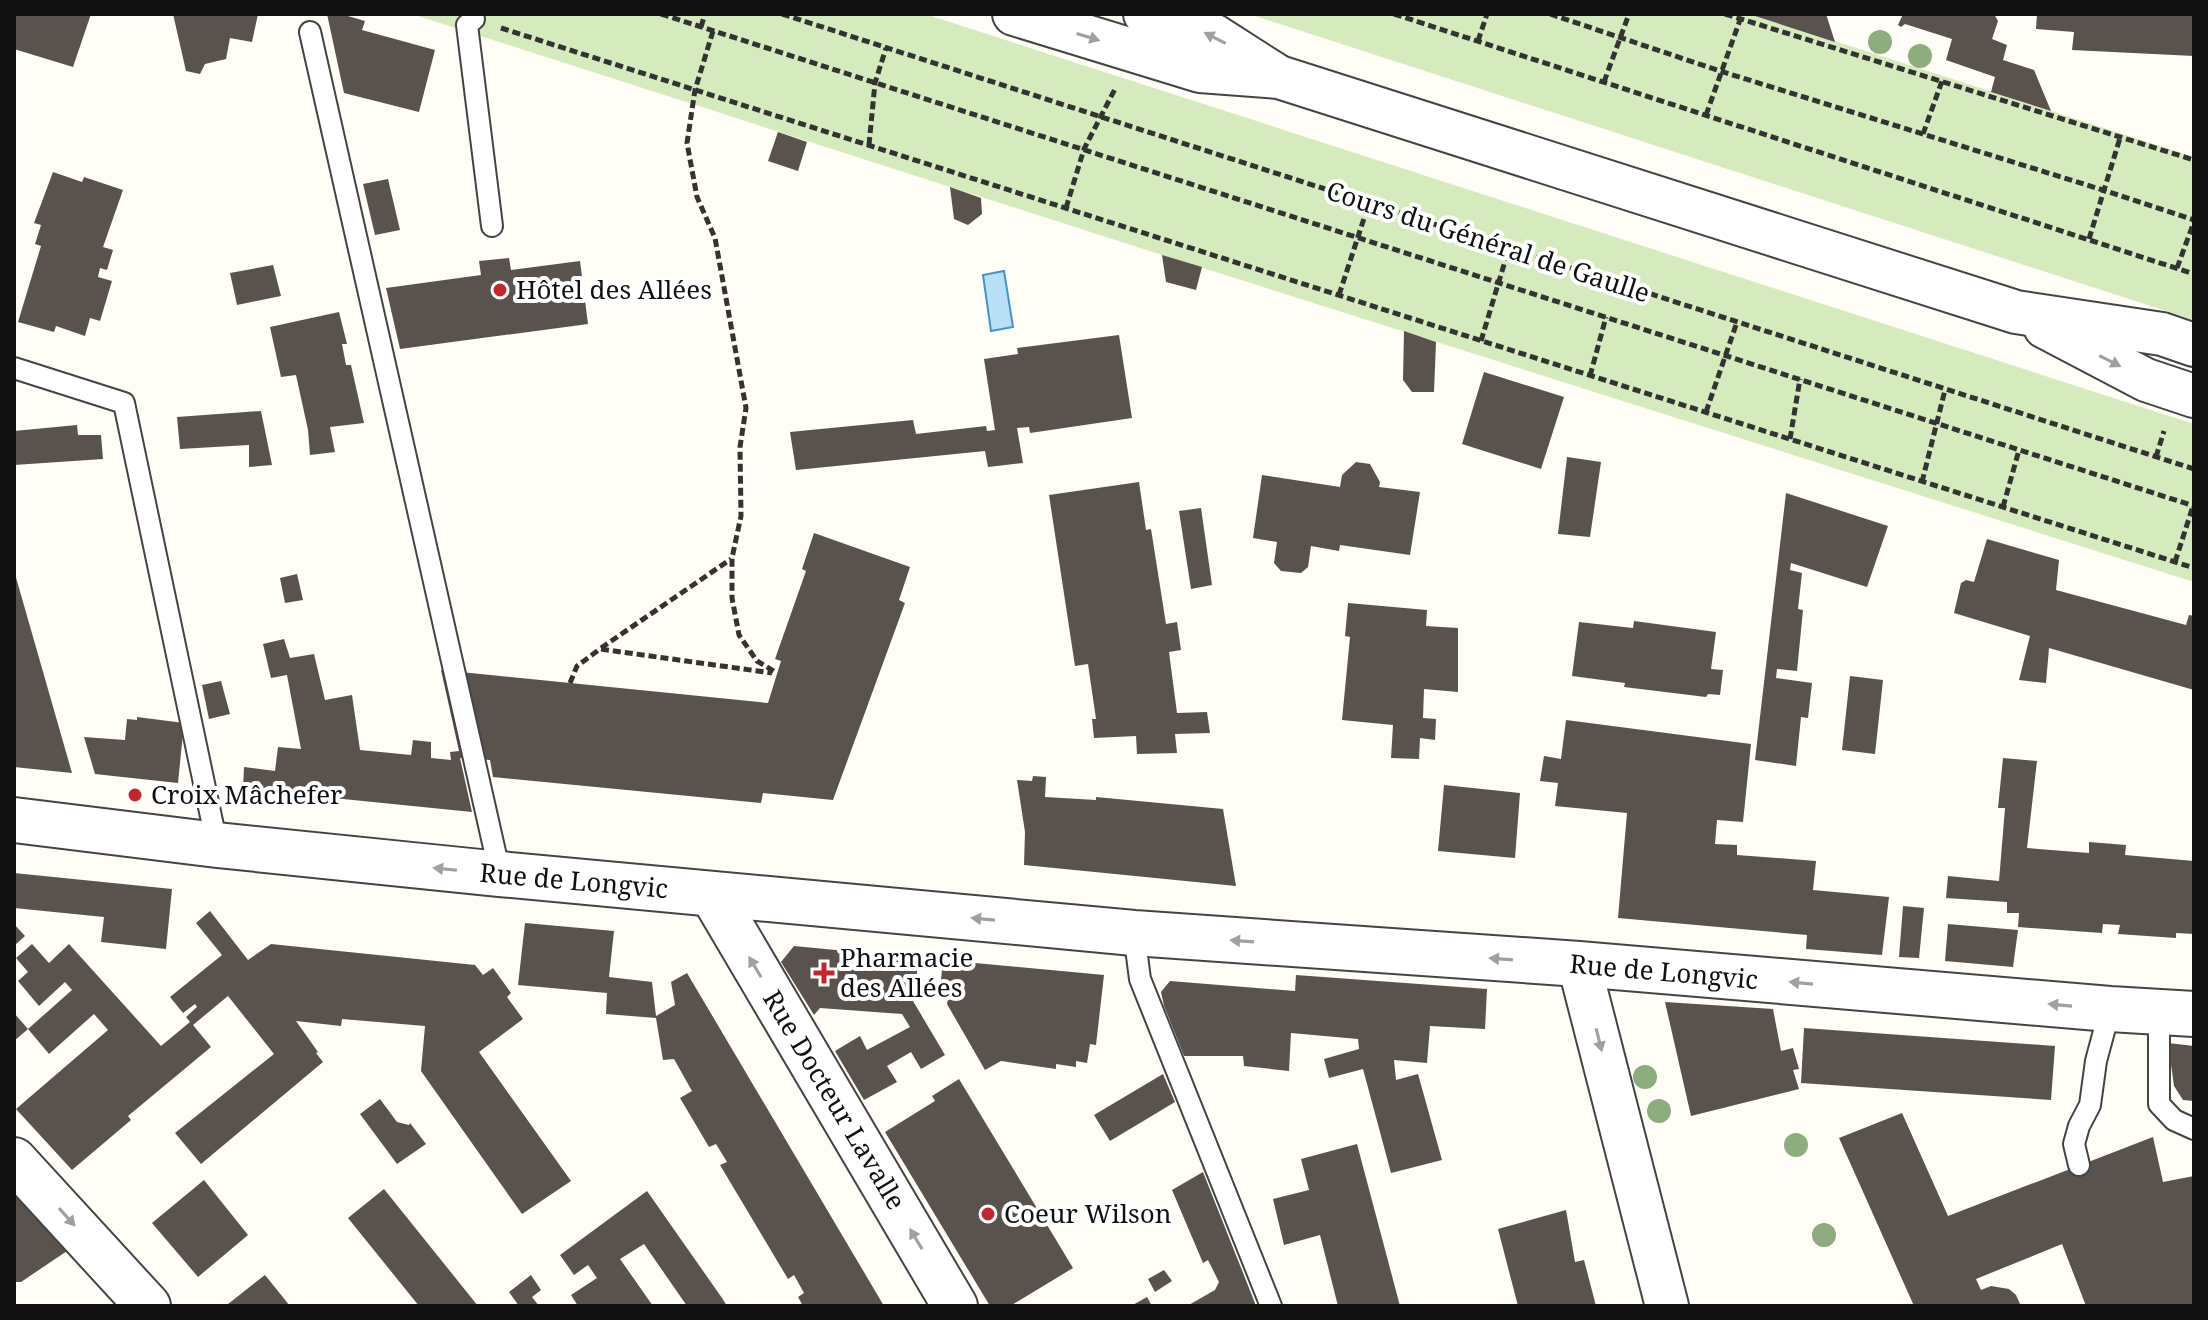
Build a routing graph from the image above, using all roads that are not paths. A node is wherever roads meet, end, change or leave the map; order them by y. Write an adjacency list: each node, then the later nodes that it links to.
1 (1014, 14): 5 (street, one-way to 5)
2 (1145, 14): 5 (street, one-way to 2)
3 (474, 19): 6 (lane)
4 (310, 32): 13 (lane)
5 (1279, 77): 7 (street)
6 (492, 226)
7 (2016, 312): 8 (street); 10 (street, one-way to 10)
8 (2194, 345)
9 (14, 368): 12 (lane)
10 (2194, 396)
11 (14, 820): 12 (street, Rue de Longvic)
12 (217, 845): 13 (street, Rue de Longvic, one-way to 12)
13 (500, 874): 14 (street, Rue de Longvic)
14 (712, 894): 15 (street, Rue de Longvic, one-way to 14); 23 (street, Rue Docteur Lavalle, one-way to 14)
15 (1134, 933): 16 (street, Rue de Longvic, one-way to 15); 24 (lane)
16 (1579, 964): 17 (street, Rue de Longvic, one-way to 16); 25 (street, one-way to 25)
17 (2110, 1009): 18 (street, Rue de Longvic); 21 (lane)
18 (2177, 1013): 19 (lane)
19 (2194, 1129)
20 (14, 1160): 22 (street, one-way to 22)
21 (2079, 1165)
22 (148, 1306)
23 (955, 1306)
24 (1271, 1306)
25 (1667, 1306)

